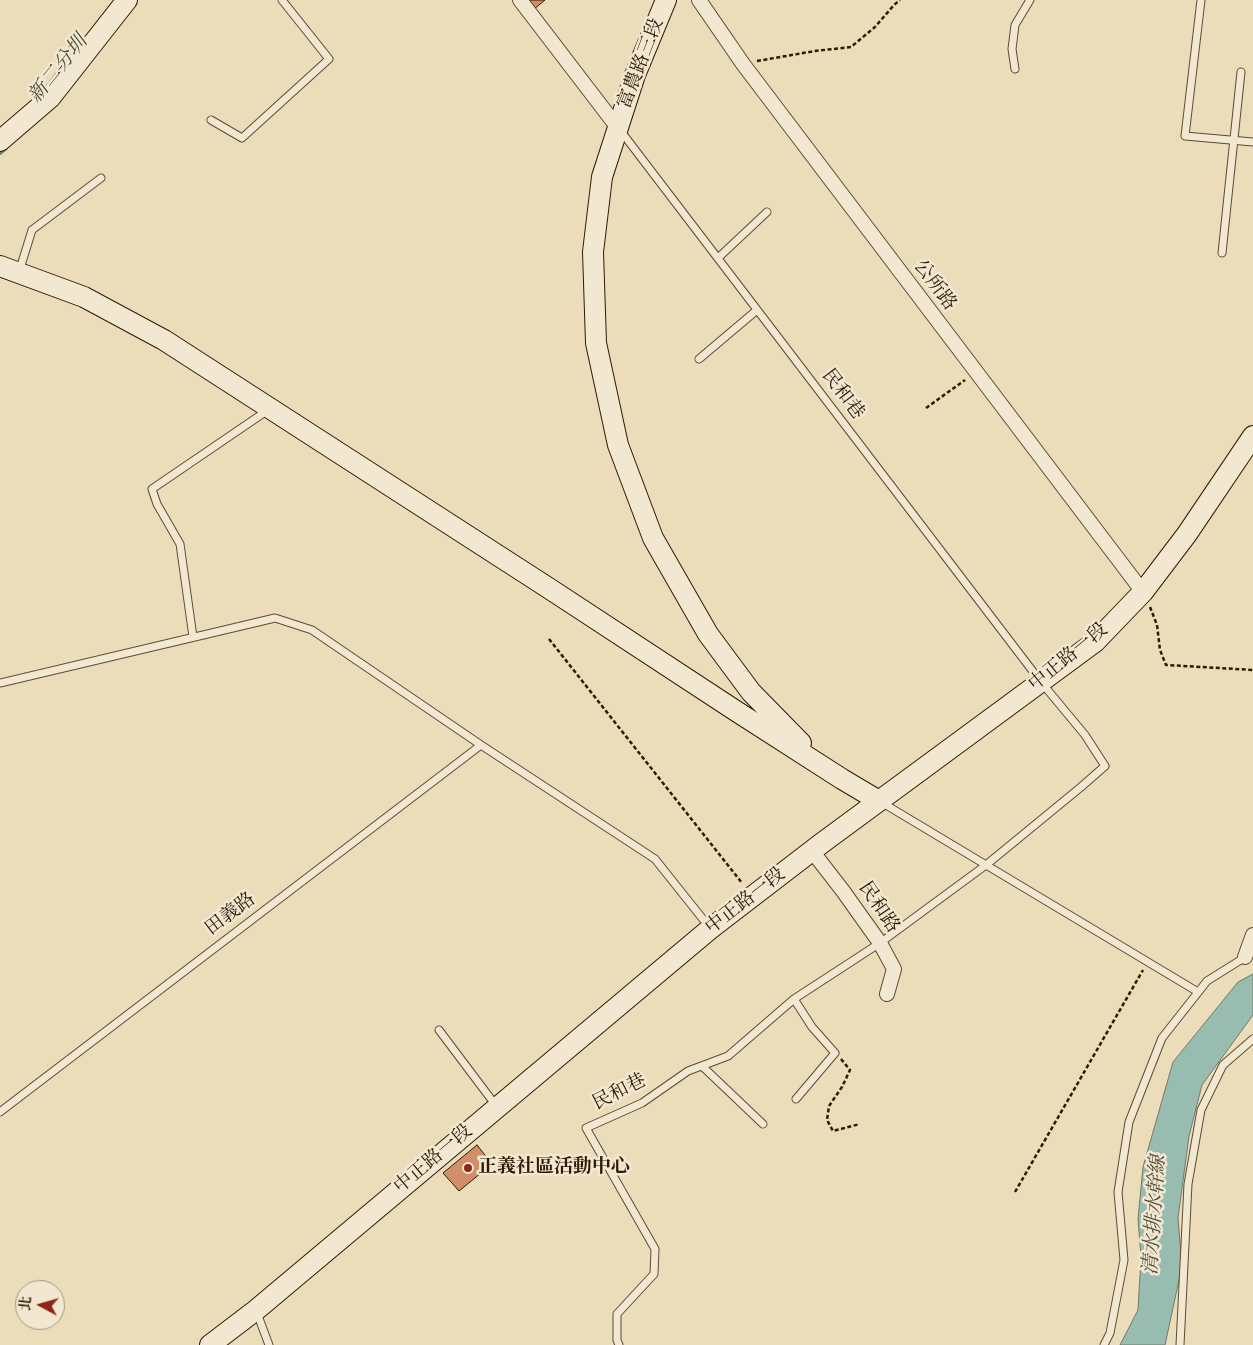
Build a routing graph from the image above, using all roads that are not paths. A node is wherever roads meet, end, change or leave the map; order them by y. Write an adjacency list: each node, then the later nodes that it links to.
1 (127, 0): 13 (street)
2 (282, 0): 10 (lane)
3 (520, 0): 11 (street)
4 (666, 0): 11 (street, 富農路三段)
5 (699, 0): 25 (street, 公所路)
6 (1030, 0): 8 (lane)
7 (1201, 0): 12 (lane)
8 (1015, 69)
9 (1241, 72): 12 (lane)
10 (212, 120)
11 (618, 128): 18 (lane, 民和巷); 29 (street, 富農路三段)
12 (1234, 139): 14 (lane); 17 (lane)
13 (0, 141)
14 (1253, 142)
15 (101, 178): 20 (lane)
16 (767, 212): 18 (lane)
17 (1222, 253)
18 (718, 258): 21 (lane, 民和巷)
19 (0, 266): 20 (street)
20 (19, 273): 23 (street)
21 (757, 310): 22 (lane); 27 (lane, 民和巷)
22 (699, 359)
23 (270, 408): 26 (lane); 30 (street)
24 (1253, 436): 25 (street, 中正路一段)
25 (1143, 592): 27 (street, 中正路一段)
26 (193, 637): 28 (lane); 31 (lane)
27 (1040, 682): 33 (street, 中正路一段); 35 (lane, 民和巷)
28 (0, 683)
29 (751, 692): 30 (street); 32 (street, 富農路三段)
30 (736, 711): 32 (street)
31 (481, 745): 36 (lane); 48 (lane, 田義路)
32 (842, 779): 33 (street)
33 (879, 801): 34 (street, 中正路一段); 35 (lane)
34 (812, 851): 36 (street, 中正路一段); 38 (street, 民和路)
35 (986, 865): 38 (lane, 民和巷); 40 (lane)
36 (710, 929): 47 (street, 中正路一段)
37 (1253, 936): 39 (street)
38 (880, 943): 41 (street, 民和路); 42 (lane, 民和巷)
39 (1249, 955): 40 (lane)
40 (1198, 992): 54 (lane)
41 (887, 994)
42 (794, 999): 45 (lane, 民和巷); 46 (lane)
43 (439, 1030): 47 (lane)
44 (1253, 1039): 55 (lane)
45 (702, 1066): 49 (lane); 53 (lane, 民和巷)
46 (796, 1099)
47 (497, 1107): 50 (street, 中正路一段)
48 (0, 1112)
49 (763, 1124)
50 (256, 1310): 51 (street, 中正路一段); 52 (lane)
51 (210, 1345)
52 (269, 1345)
53 (619, 1345)
54 (1104, 1345)
55 (1180, 1345)

